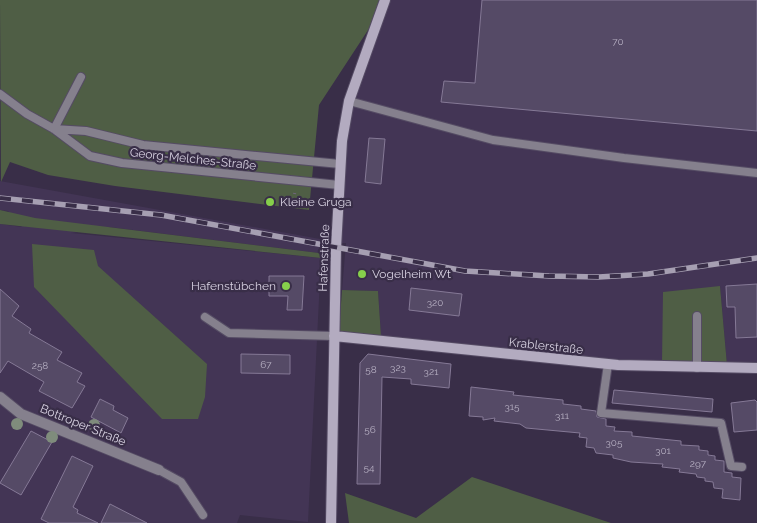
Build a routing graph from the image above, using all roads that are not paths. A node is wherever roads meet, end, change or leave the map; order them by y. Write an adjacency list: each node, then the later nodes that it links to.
1 (385, 0): 4 (main road, Hafenstraße)
2 (81, 77): 5 (lane)
3 (0, 94): 5 (lane, Georg-Melches-Straße)
4 (349, 101): 6 (main road, Hafenstraße); 7 (lane)
5 (54, 129): 6 (lane, Georg-Melches-Straße); 8 (lane, Georg-Melches-Straße)
6 (340, 164): 8 (main road, Hafenstraße)
7 (757, 173)
8 (339, 185): 11 (main road, Hafenstraße)
9 (697, 316): 13 (lane)
10 (205, 318): 11 (lane)
11 (334, 336): 12 (main road, Krablerstraße); 19 (main road, Hafenstraße)
12 (608, 364): 13 (main road, Krablerstraße); 16 (lane)
13 (698, 368): 14 (main road, Krablerstraße)
14 (757, 368)
15 (0, 398): 17 (street, Bottroper Straße)
16 (742, 467)
17 (159, 470): 18 (lane)
18 (203, 515)
19 (331, 523)

